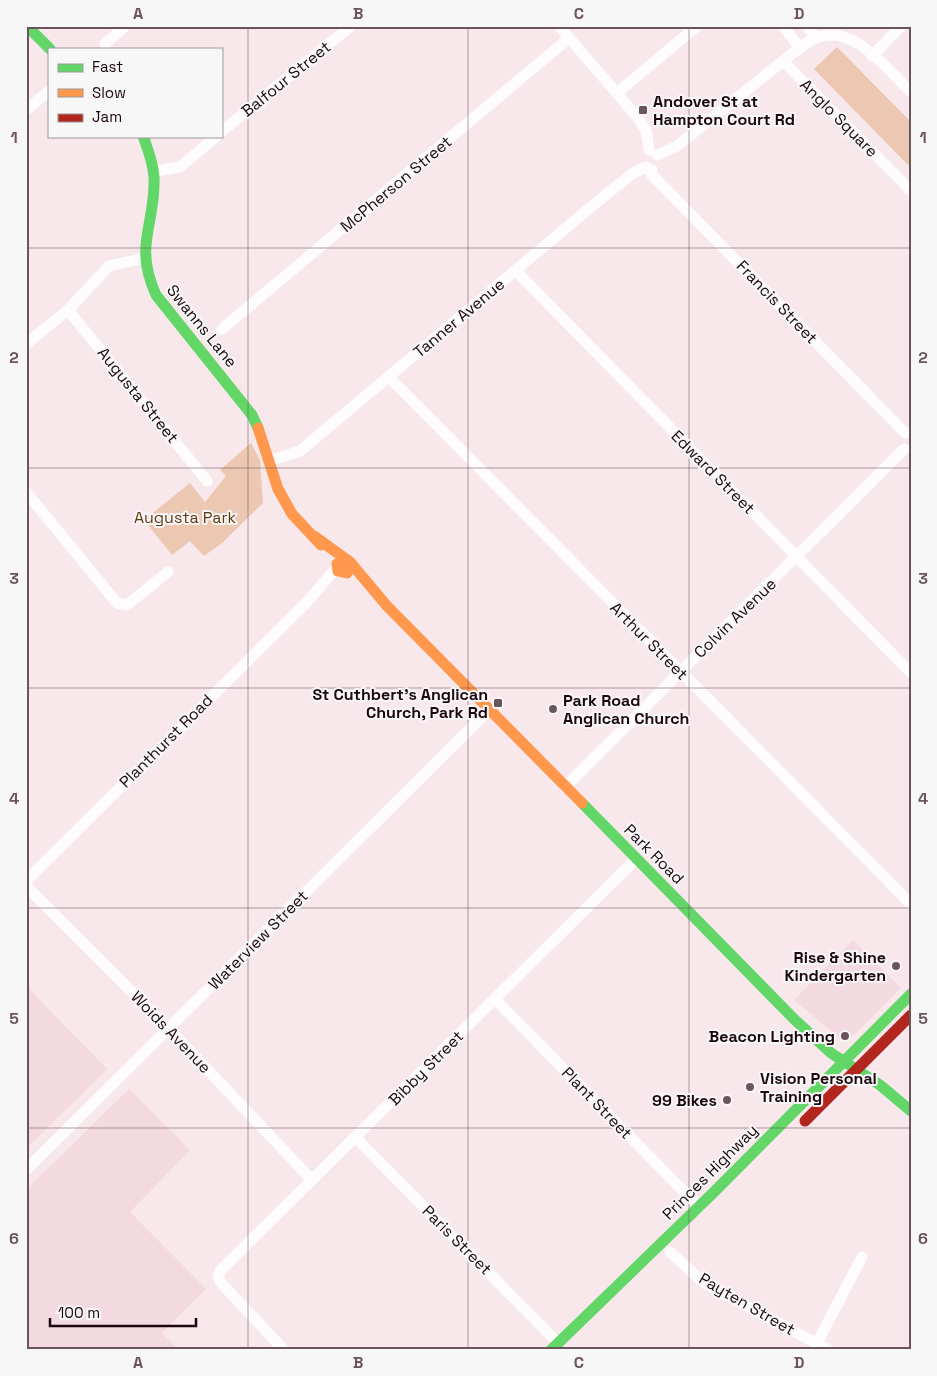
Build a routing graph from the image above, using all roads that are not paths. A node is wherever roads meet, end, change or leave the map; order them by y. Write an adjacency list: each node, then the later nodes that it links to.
1 (27, 26): 12 (main road)
2 (125, 26): 11 (street)
3 (351, 26): 20 (street, Balfour Street)
4 (559, 26): 9 (street)
5 (697, 26): 18 (street)
6 (783, 26): 13 (street)
7 (807, 26): 10 (street)
8 (900, 26): 14 (street)
9 (569, 38): 18 (street); 30 (street, McPherson Street)
10 (816, 38): 13 (street); 14 (street)
11 (105, 44)
12 (49, 48)
13 (800, 48): 15 (street)
14 (872, 56): 17 (street)
15 (783, 61): 23 (street); 26 (street, Anglo Square)
16 (48, 92): 19 (street)
17 (911, 92)
18 (617, 93): 23 (street)
19 (26, 110)
20 (222, 131)
21 (144, 138): 25 (main road, Swanns Lane)
22 (215, 138): 25 (street)
23 (653, 152): 24 (street)
24 (649, 168): 28 (street, Tanner Avenue); 33 (street, Francis Street)
25 (155, 171): 27 (main road, Swanns Lane)
26 (911, 191)
27 (145, 258): 29 (street); 35 (main road, Swanns Lane)
28 (516, 271): 32 (street, Tanner Avenue); 38 (street, Edward Street)
29 (68, 310): 31 (street); 36 (street, Augusta Street)
30 (222, 329)
31 (26, 344)
32 (389, 377): 35 (street, Tanner Avenue); 41 (street, Arthur Street)
33 (908, 432): 34 (street)
34 (907, 450): 38 (street, Colvin Avenue)
35 (270, 462): 39 (main road, Park Road)
36 (207, 481)
37 (26, 492): 40 (street)
38 (797, 557): 41 (street, Colvin Avenue); 42 (street, Edward Street)
39 (343, 568): 43 (main road, Park Road); 46 (street, Planthurst Road)
40 (168, 572)
41 (680, 672): 44 (street, Colvin Avenue); 48 (street, Arthur Street)
42 (911, 673)
43 (489, 710): 44 (main road, Park Road); 52 (street, Waterview Street)
44 (565, 787): 45 (main road, Park Road)
45 (636, 859): 50 (street, Bibby Street); 53 (main road, Park Road)
46 (26, 881)
47 (26, 886): 52 (street, Woids Avenue)
48 (911, 904)
49 (911, 994): 53 (main road, Princes Highway)
50 (495, 999): 57 (street, Bibby Street); 60 (street, Plant Street)
51 (911, 1015): 54 (main road)
52 (169, 1029): 58 (street, Waterview Street); 59 (street, Woids Avenue)
53 (842, 1061): 54 (main road, Park Road); 60 (main road, Princes Highway)
54 (856, 1070): 55 (main road, Park Road); 56 (main road)
55 (911, 1111)
56 (799, 1126)
57 (355, 1137): 59 (street, Bibby Street); 64 (street, Paris Street)
58 (26, 1170)
59 (312, 1180): 65 (street, Bibby Street)
60 (699, 1207): 64 (main road, Princes Highway)
61 (670, 1252): 63 (street, Payten Street)
62 (862, 1257): 63 (street)
63 (817, 1343): 66 (street, Payten Street)
64 (555, 1346)
65 (284, 1350)
66 (829, 1350)

